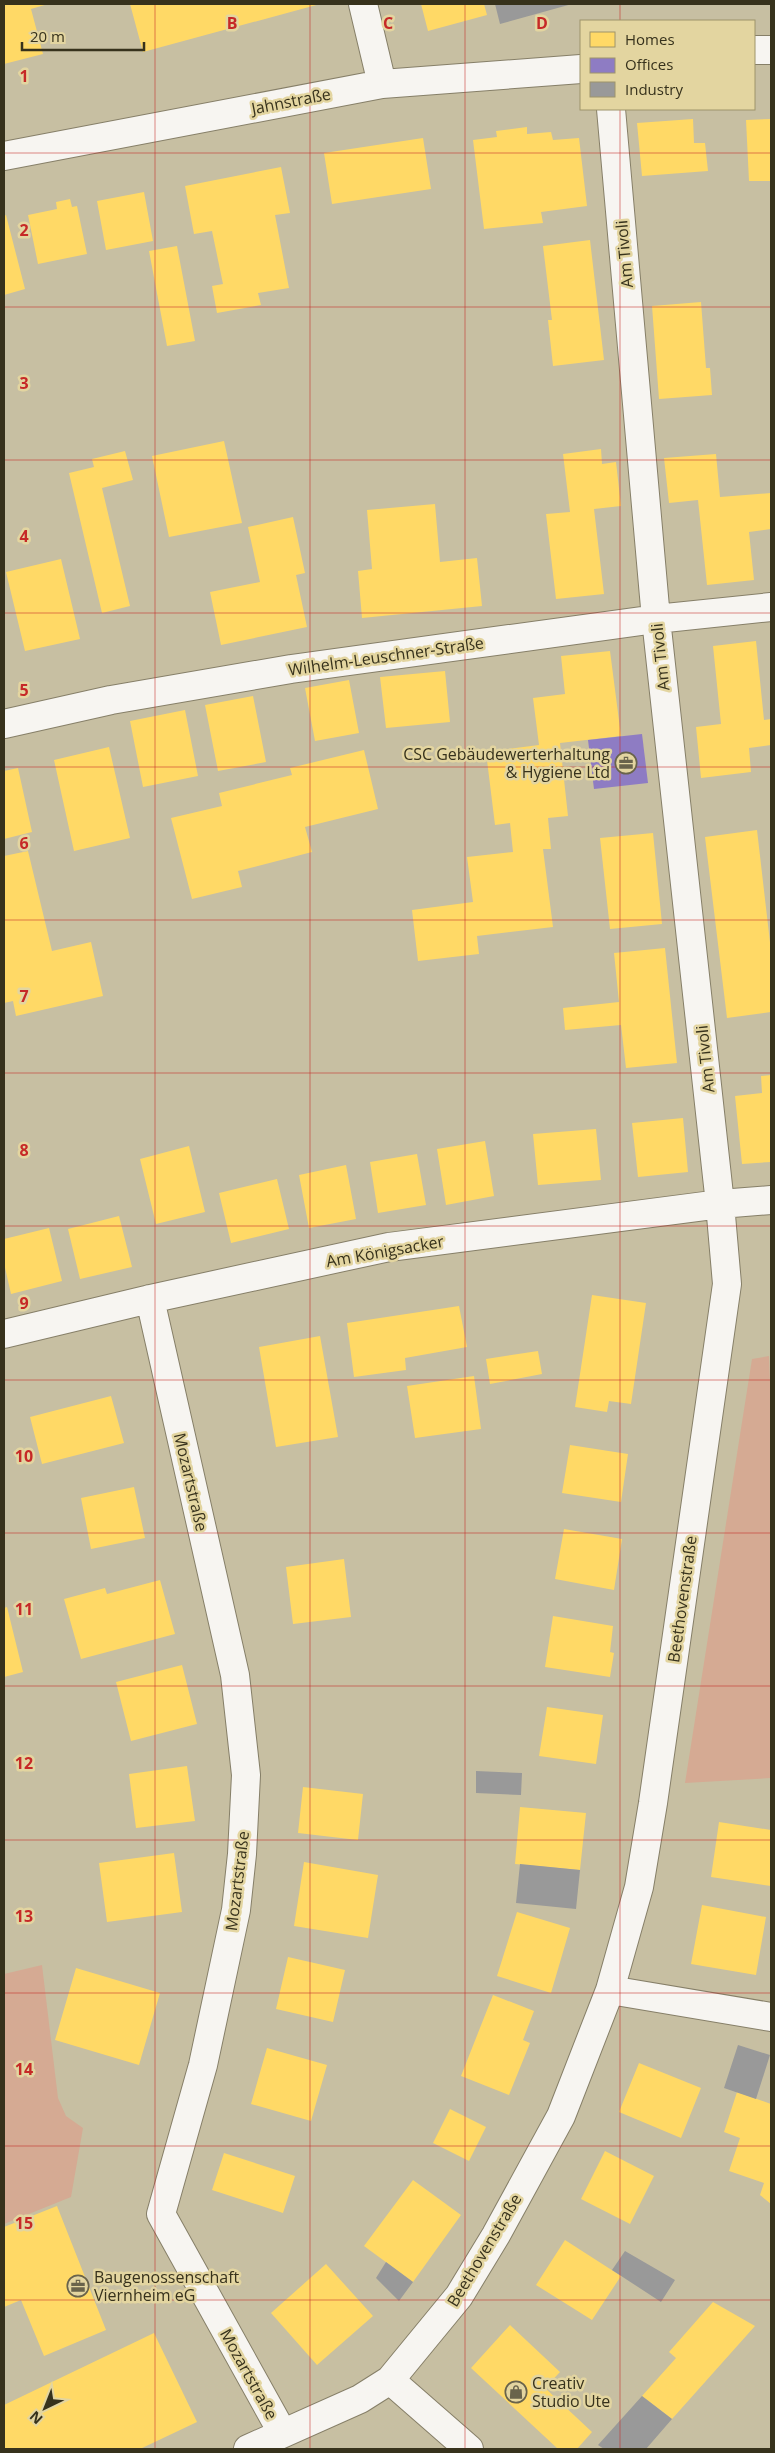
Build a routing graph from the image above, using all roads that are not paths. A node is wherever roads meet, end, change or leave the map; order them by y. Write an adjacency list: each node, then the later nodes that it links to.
1 (363, 4): 5 (street)
2 (755, 50): 3 (street)
3 (771, 50)
4 (580, 69): 5 (street, Jahnstraße)
5 (382, 84): 7 (street, Jahnstraße)
6 (611, 110): 9 (street, Am Tivoli)
7 (4, 156)
8 (771, 607): 9 (street, Wilhelm-Leuschner-Straße)
9 (656, 619): 10 (street, Wilhelm-Leuschner-Straße); 12 (street, Am Tivoli)
10 (4, 724)
11 (771, 1200): 12 (street, Am Königsacker)
12 (720, 1204): 13 (street, Am Königsacker); 15 (street, Beethovenstraße)
13 (150, 1299): 14 (street, Am Königsacker); 18 (street, Mozartstraße)
14 (4, 1334)
15 (610, 1990): 16 (street); 17 (street, Beethovenstraße)
16 (771, 2017)
17 (390, 2380): 18 (street, Beethovenstraße); 20 (street)
18 (282, 2432): 19 (street, Beethovenstraße)
19 (248, 2449)
20 (469, 2449)

